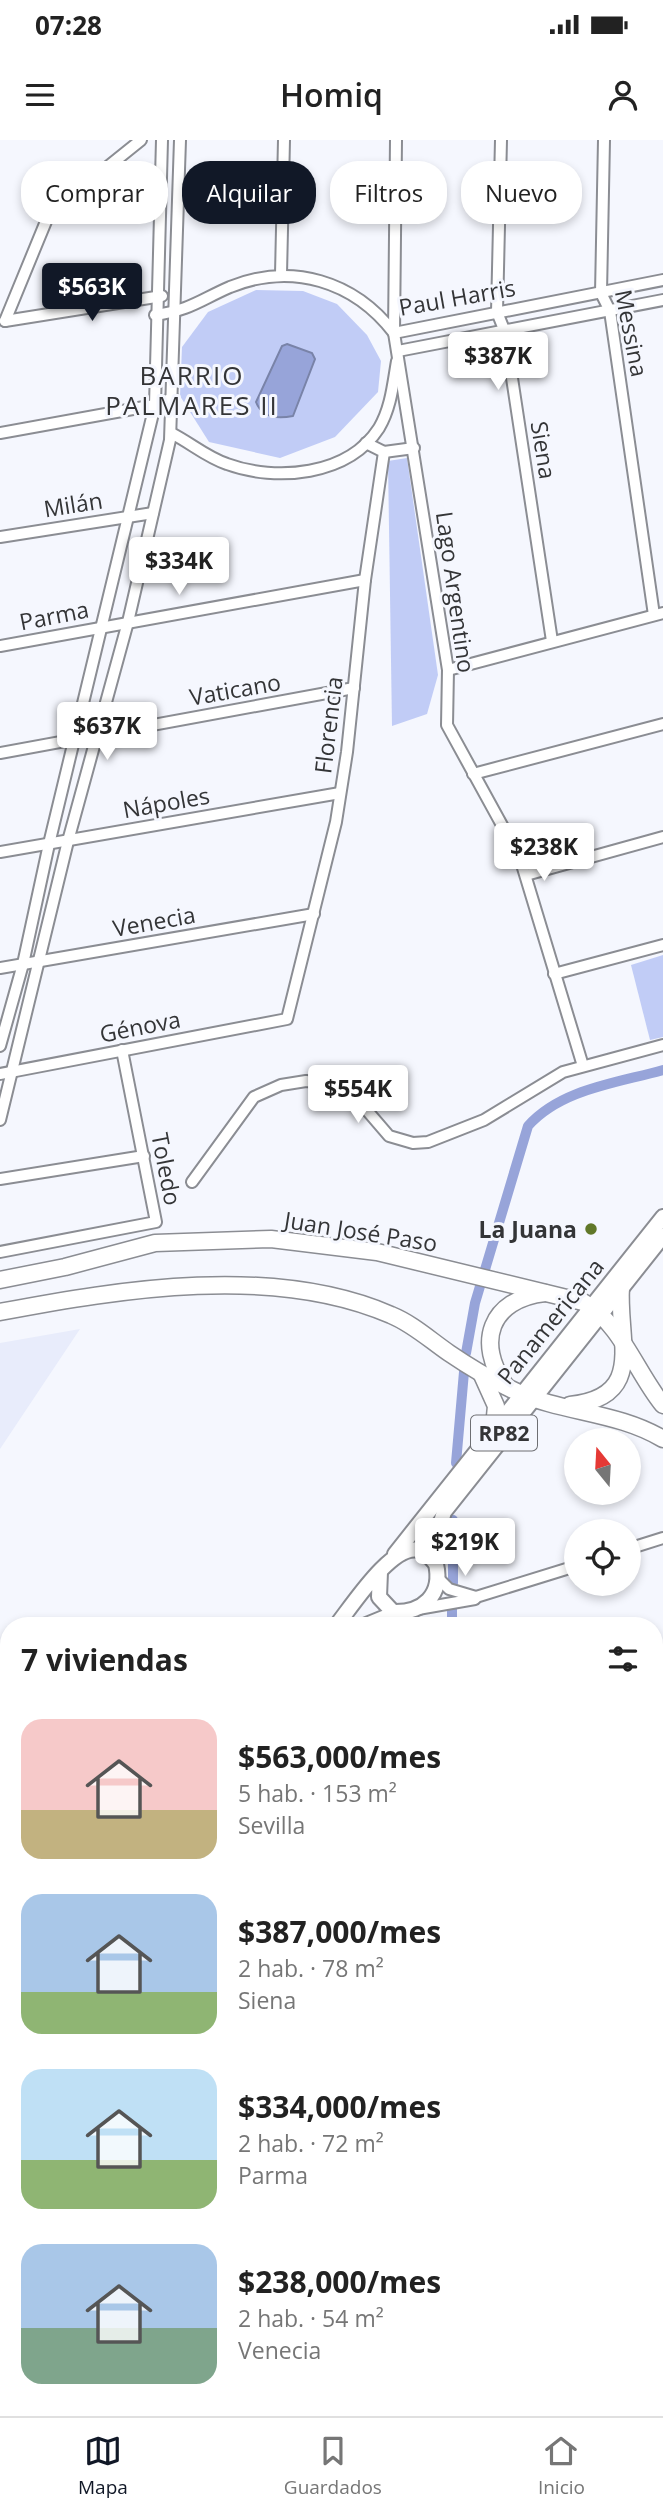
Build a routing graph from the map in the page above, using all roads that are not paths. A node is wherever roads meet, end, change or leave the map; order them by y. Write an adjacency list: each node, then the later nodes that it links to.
1 (141, 140): 12 (street)
2 (162, 140): 12 (street)
3 (180, 140): 11 (street)
4 (284, 140): 8 (street)
5 (397, 140): 19 (street, Lago Argentino)
6 (501, 140): 15 (street, Siena)
7 (604, 140): 10 (street, Messina)
8 (281, 274): 16 (street, Paul Harris); 19 (street, Paul Harris)
9 (663, 280): 10 (street, Paul Harris)
10 (601, 293): 14 (street, Messina); 15 (street, Paul Harris)
11 (174, 295): 12 (street); 16 (street)
12 (158, 297): 17 (street)
13 (663, 300): 14 (street, Paul Harris)
14 (610, 310): 18 (street, Paul Harris); 32 (street, Messina)
15 (497, 312): 18 (street, Siena); 19 (street, Paul Harris)
16 (173, 313): 17 (street, Paul Harris); 21 (street)
17 (155, 315): 22 (street)
18 (505, 331): 20 (street, Paul Harris); 35 (street, Siena)
19 (394, 333): 20 (street, Lago Argentino)
20 (398, 351): 25 (street, Paul Harris); 26 (street, Lago Argentino)
21 (173, 398): 22 (street); 24 (street)
22 (155, 405): 23 (street); 29 (street)
23 (0, 433)
24 (171, 433): 25 (street, Paul Harris); 28 (street)
25 (366, 443): 27 (street)
26 (414, 448): 27 (street); 37 (street, Lago Argentino)
27 (384, 452): 31 (street, Florencia)
28 (153, 513): 29 (street, Milán); 33 (street)
29 (128, 516): 30 (street, Milán); 34 (street)
30 (0, 537)
31 (365, 580): 33 (street, Parma); 38 (street, Florencia)
32 (659, 614): 35 (street)
33 (128, 622): 34 (street, Parma); 40 (street)
34 (102, 627): 36 (street, Parma); 41 (street)
35 (552, 641): 37 (street)
36 (0, 646)
37 (448, 670): 43 (street, Lago Argentino)
38 (354, 688): 40 (street, Vaticano); 44 (street, Florencia)
39 (663, 724): 43 (street)
40 (99, 736): 41 (street, Vaticano); 46 (street)
41 (75, 740): 42 (street, Vaticano); 47 (street)
42 (0, 752)
43 (473, 774): 49 (street, Lago Argentino)
44 (340, 793): 46 (street, Nápoles); 50 (street, Florencia)
45 (663, 837): 49 (street)
46 (68, 841): 47 (street, Nápoles); 52 (street)
47 (49, 844): 48 (street, Nápoles); 53 (street)
48 (0, 852)
49 (526, 875): 55 (street, Lago Argentino)
50 (314, 914): 52 (street, Venecia); 56 (street, Florencia)
51 (663, 945): 55 (street)
52 (39, 962): 53 (street, Venecia); 61 (street)
53 (23, 964): 54 (street, Venecia); 58 (street)
54 (0, 968)
55 (554, 974): 60 (street, Lago Argentino)
56 (287, 1019): 59 (street, Génova)
57 (663, 1045): 60 (street)
58 (0, 1046)
59 (122, 1050): 61 (street, Génova); 63 (street, Toledo)
60 (583, 1066): 65 (street)
61 (6, 1073): 62 (street)
62 (0, 1120)
63 (144, 1156): 64 (street); 68 (street, Toledo)
64 (0, 1180)
65 (192, 1182)
66 (663, 1217): 72 (main road, Panamericana / RP82)
67 (663, 1236): 70 (main road, Panamericana / RP82)
68 (0, 1252)
69 (0, 1279): 71 (highway, Juan José Paso)
70 (621, 1287): 72 (main road, Panamericana / RP82); 74 (highway)
71 (550, 1293): 72 (highway, Juan José Paso); 76 (highway)
72 (595, 1310): 74 (highway, Juan José Paso); 76 (main road, Panamericana / RP82)
73 (0, 1312): 75 (highway)
74 (622, 1340): 77 (highway, Juan José Paso); 78 (highway)
75 (482, 1375): 76 (highway); 79 (highway)
76 (520, 1392): 78 (highway); 79 (main road, Panamericana / RP82); 85 (main road, Panamericana / RP82)
77 (663, 1405)
78 (564, 1406): 80 (highway)
79 (494, 1427): 83 (main road, Panamericana / RP82)
80 (663, 1439)
81 (663, 1538): 82 (street)
82 (641, 1545)
83 (395, 1554): 85 (main road); 86 (main road, Panamericana / RP82)
84 (564, 1570): 87 (street)
85 (437, 1571): 87 (street); 88 (main road, Panamericana / RP82)
86 (380, 1572): 89 (main road); 90 (main road, Panamericana / RP82)
87 (487, 1594): 88 (street)
88 (416, 1610): 89 (main road)
89 (398, 1612): 91 (main road)
90 (343, 1617)
91 (386, 1617)

